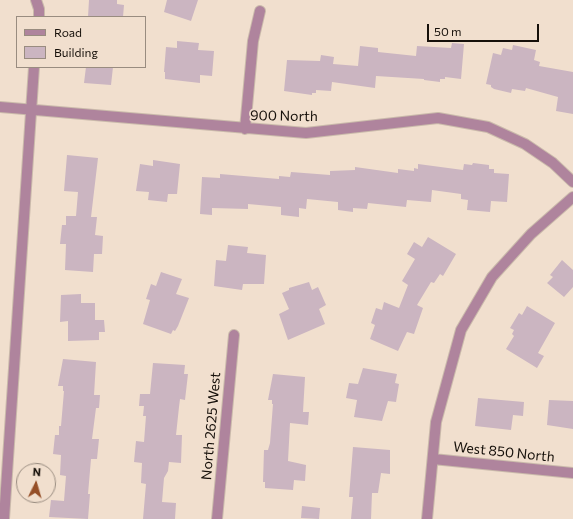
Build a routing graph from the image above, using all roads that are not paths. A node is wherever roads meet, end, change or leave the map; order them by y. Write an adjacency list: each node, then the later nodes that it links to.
1 (36, 0): 3 (street)
2 (260, 11): 7 (street)
3 (39, 16)
4 (34, 68): 6 (street)
5 (0, 107): 6 (street, 900 North)
6 (31, 109): 7 (street, 900 North); 13 (street)
7 (245, 129): 8 (street, 900 North)
8 (573, 182)
9 (573, 197): 11 (street)
10 (234, 335): 14 (street, North 2625 West)
11 (433, 458): 12 (street, West 850 North); 15 (street)
12 (573, 472)
13 (4, 519)
14 (217, 519)
15 (427, 519)

